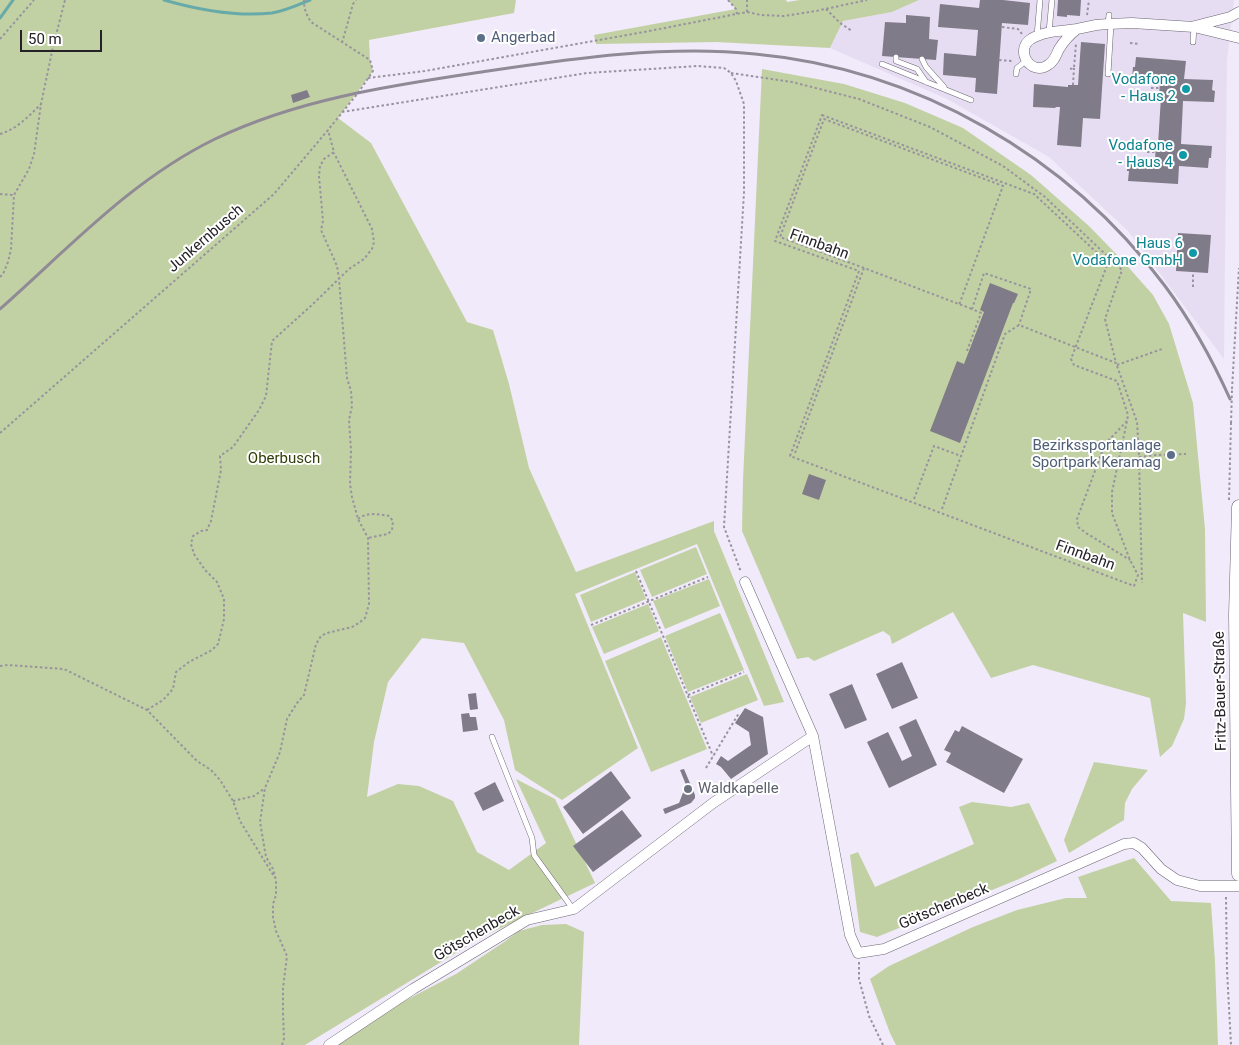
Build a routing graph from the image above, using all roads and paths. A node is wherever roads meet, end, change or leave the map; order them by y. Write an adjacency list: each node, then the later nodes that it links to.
1 (34, 0): 24 (path)
2 (65, 0): 46 (path)
3 (304, 0): 27 (path)
4 (356, 0): 27 (path)
5 (728, 0): 14 (path)
6 (747, 0): 12 (path)
7 (867, 0): 11 (path)
8 (1040, 0): 25 (lane)
9 (1052, 0): 22 (lane)
10 (1089, 0): 20 (path)
11 (826, 9): 12 (path); 21 (path)
12 (747, 12): 14 (path)
13 (1239, 12): 16 (street)
14 (737, 14): 39 (path)
15 (1109, 21): 19 (street); 20 (street); 38 (lane)
16 (1214, 22): 17 (street); 19 (street)
17 (1239, 22)
18 (1002, 27): 25 (path)
19 (1194, 27): 23 (street); 26 (lane)
20 (1082, 28): 22 (street); 32 (street); 34 (path)
21 (852, 31)
22 (1049, 33): 25 (street)
23 (1239, 38)
24 (0, 39)
25 (1032, 39): 32 (street)
26 (1193, 42)
27 (342, 43): 39 (path)
28 (1130, 43): 29 (path)
29 (1139, 44)
30 (896, 57): 40 (lane)
31 (922, 59): 44 (lane)
32 (1026, 61): 37 (lane)
33 (882, 64): 40 (lane)
34 (1074, 68): 35 (path); 41 (path)
35 (1070, 69)
36 (731, 73): 47 (path); 68 (path); 84 (path)
37 (1016, 74)
38 (1108, 74)
39 (368, 78): 47 (path, Junkernbusch)
40 (926, 82): 44 (lane)
41 (1073, 85)
42 (1151, 88): 43 (path)
43 (1159, 88)
44 (948, 91): 45 (lane)
45 (971, 100)
46 (41, 104): 49 (path); 54 (path)
47 (342, 112): 48 (path, Junkernbusch)
48 (328, 130): 50 (path); 71 (path, Junkernbusch)
49 (0, 134)
50 (334, 152): 60 (path); 60 (path)
51 (1147, 152): 52 (path)
52 (1156, 152)
53 (0, 194): 54 (path)
54 (14, 195): 58 (path)
55 (864, 268): 62 (path); 62 (path); 72 (path)
56 (1239, 268): 70 (path, bridge)
57 (1193, 272): 61 (path)
58 (1, 273): 59 (path)
59 (0, 277)
60 (339, 279): 79 (path); 91 (path)
61 (1192, 287)
62 (959, 305): 63 (path)
63 (972, 310): 64 (path); 67 (path)
64 (1019, 325): 65 (path); 74 (path)
65 (1076, 347): 68 (path); 69 (path, Finnbahn); 81 (path, Finnbahn)
66 (1162, 349): 68 (path)
67 (967, 351)
68 (1116, 364): 75 (path)
69 (1127, 421): 81 (path, Finnbahn); 81 (path, Finnbahn)
70 (1231, 423)
71 (0, 433)
72 (795, 453)
73 (1186, 454): 75 (path)
74 (961, 456): 76 (path); 78 (path)
75 (1139, 457): 85 (path)
76 (914, 499)
77 (1239, 507): 99 (main road, Fritz-Bauer-Straße)
78 (942, 509)
79 (358, 519): 80 (path); 80 (path)
80 (368, 538): 97 (path)
81 (1130, 560)
82 (636, 572): 86 (path)
83 (708, 577): 86 (path)
84 (745, 582): 93 (street)
85 (1142, 583)
86 (648, 601): 87 (path); 90 (path)
87 (591, 625)
88 (0, 666): 91 (path)
89 (744, 672): 90 (path)
90 (688, 695): 95 (path)
91 (147, 710): 98 (path)
92 (739, 713): 95 (path)
93 (813, 736): 103 (street, Götschenbeck); 106 (street)
94 (492, 737): 103 (lane)
95 (713, 756): 96 (path)
96 (706, 768)
97 (266, 788): 98 (path); 100 (path)
98 (234, 801): 100 (path)
99 (1239, 874)
100 (276, 880): 107 (path)
101 (1226, 886): 102 (street, Götschenbeck); 104 (path); 106 (street, Götschenbeck)
102 (1239, 886)
103 (574, 909): 108 (street, Götschenbeck)
104 (1226, 923): 105 (path); 110 (path)
105 (1230, 923)
106 (858, 953): 109 (path)
107 (282, 1045)
108 (329, 1045)
109 (883, 1045)
110 (1231, 1045)

